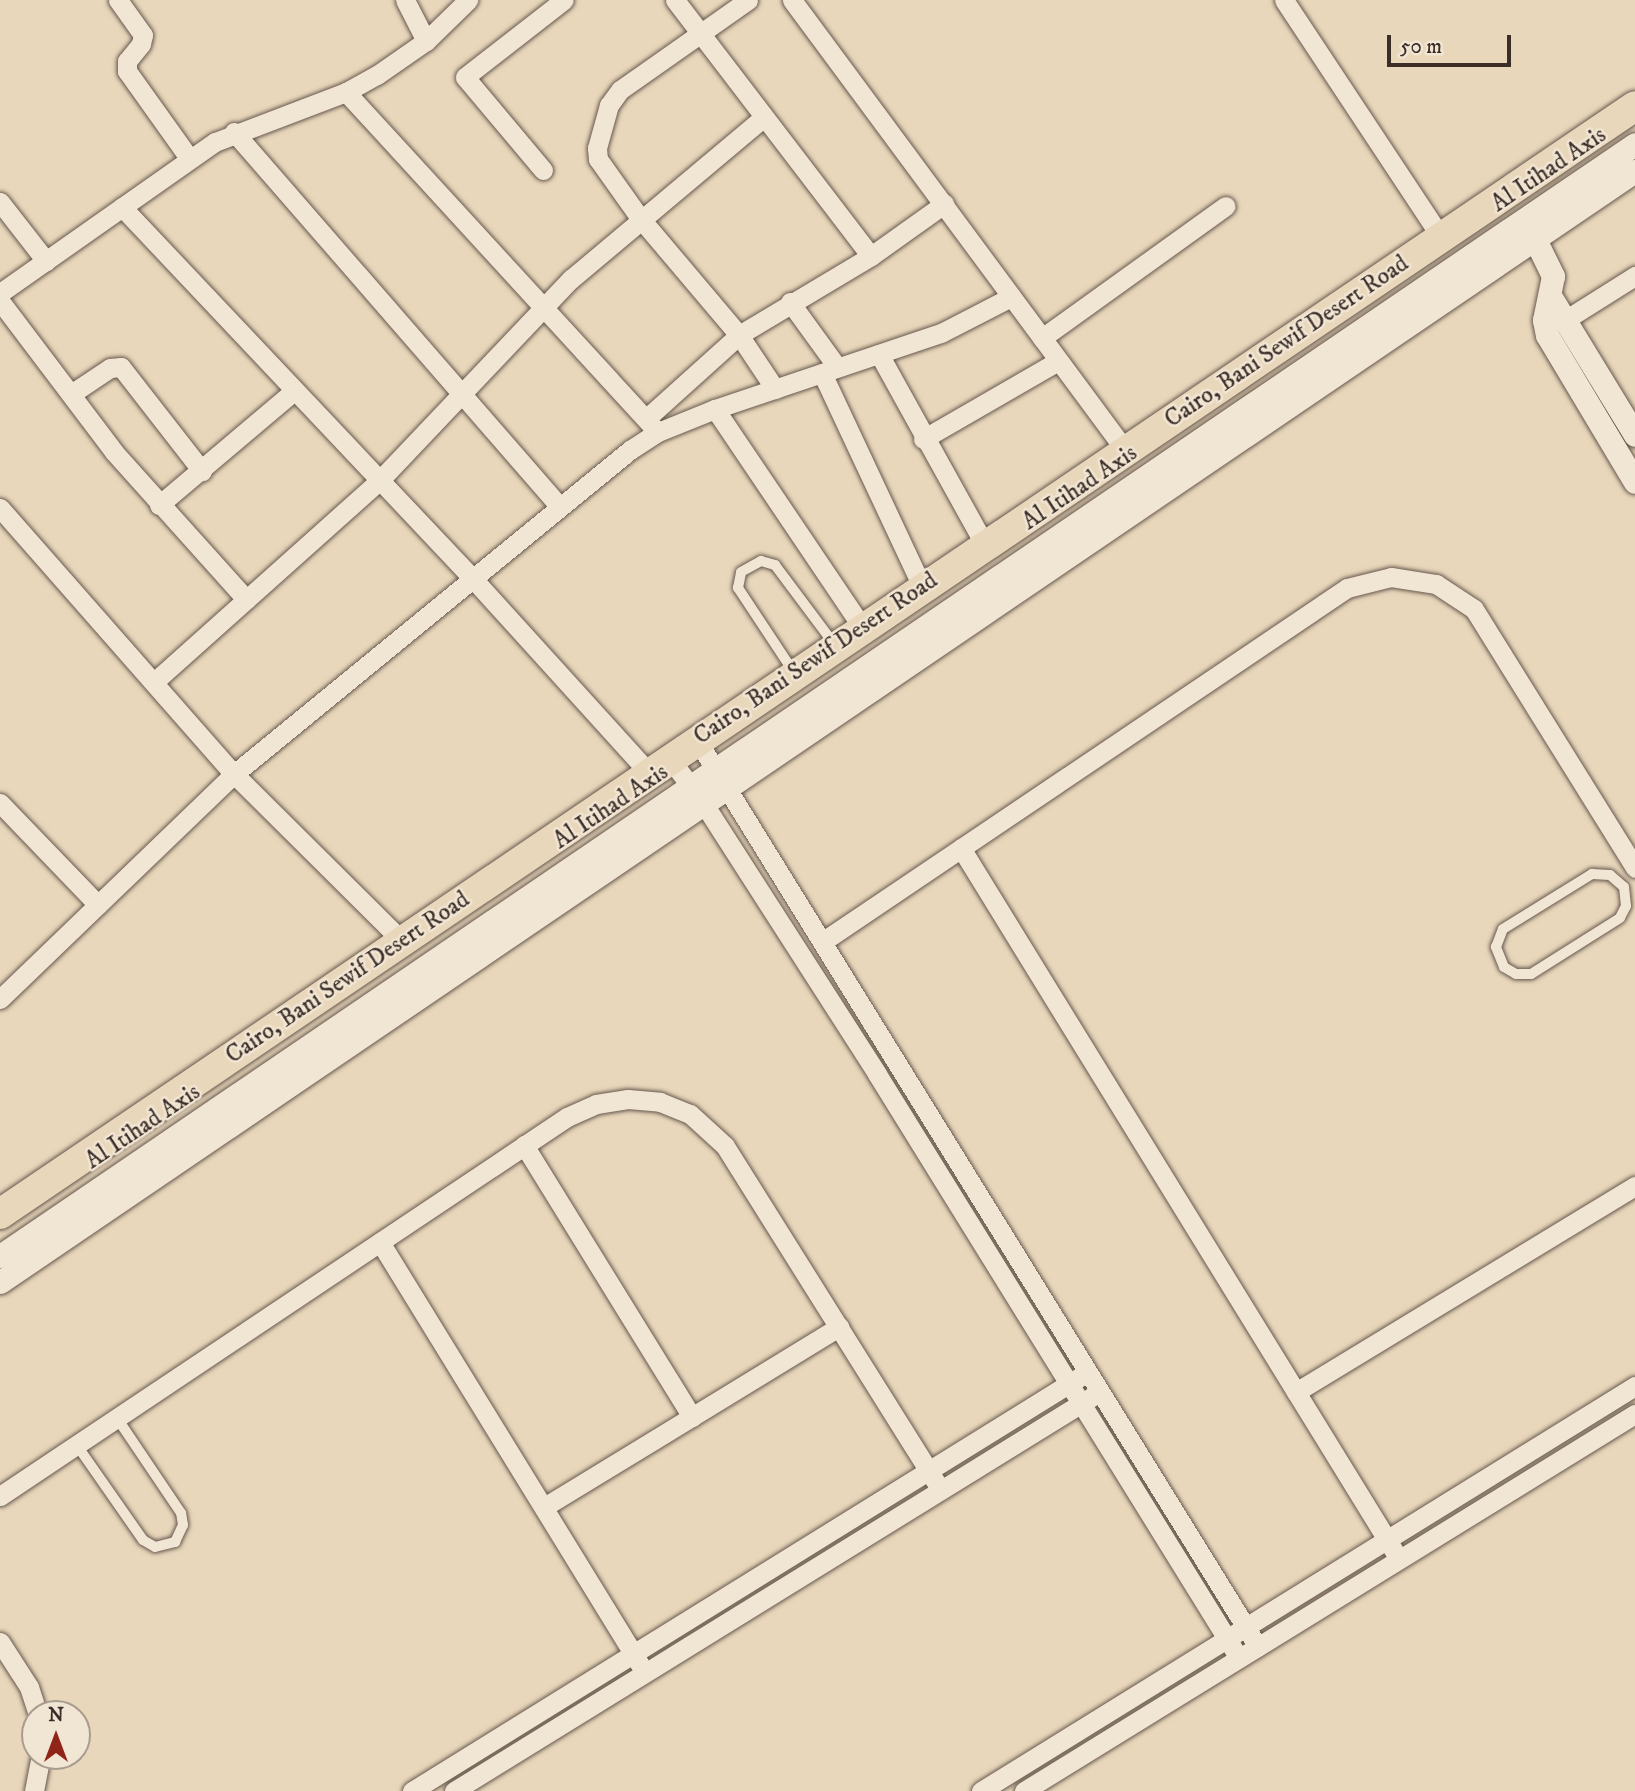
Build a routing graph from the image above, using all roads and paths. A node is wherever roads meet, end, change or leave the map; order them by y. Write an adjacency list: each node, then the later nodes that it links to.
1 (118, 0): 16 (street)
2 (405, 0): 10 (street)
3 (468, 0): 10 (street)
4 (564, 0): 17 (street)
5 (675, 0): 9 (street)
6 (748, 0): 9 (street)
7 (792, 0): 21 (street)
8 (1284, 0): 26 (street)
9 (698, 32): 13 (street); 24 (street)
10 (426, 41): 11 (street)
11 (346, 92): 14 (street); 35 (street)
12 (1635, 106): 19 (main road, Cairo, Bani Sewif Desert Road)
13 (763, 118): 24 (street); 27 (street)
14 (234, 132): 16 (street); 45 (street)
15 (1635, 144): 25 (street, Al Itihad Axis)
16 (190, 158): 23 (street)
17 (543, 170)
18 (1635, 171): 25 (street, Al Itihad Axis)
19 (1510, 191): 25 (street); 26 (main road, Cairo, Bani Sewif Desert Road)
20 (0, 202): 28 (street)
21 (944, 204): 27 (street); 31 (street)
22 (1227, 206): 38 (street)
23 (122, 207): 28 (street); 43 (street)
24 (640, 218): 35 (street); 37 (street)
25 (1529, 228): 32 (street); 68 (street, Al Itihad Axis)
26 (1441, 237): 50 (main road, Cairo, Bani Sewif Desert Road)
27 (871, 256): 34 (street)
28 (46, 261): 30 (street)
29 (1635, 276): 36 (street)
30 (0, 293)
31 (1011, 297): 38 (street); 39 (street)
32 (1552, 299): 36 (street); 53 (street)
33 (0, 301): 44 (street)
34 (790, 302): 37 (street); 41 (street)
35 (545, 305): 45 (street); 47 (street)
36 (1565, 320): 48 (street)
37 (739, 335): 42 (street); 47 (street)
38 (1042, 338): 40 (street)
39 (879, 354): 41 (street); 49 (street)
40 (1058, 361): 49 (street); 50 (street)
41 (830, 370): 42 (street); 59 (street)
42 (775, 389): 46 (street)
43 (294, 391): 51 (street); 52 (street)
44 (71, 394): 51 (street); 54 (street)
45 (464, 394): 52 (street); 55 (street)
46 (715, 409): 47 (street); 61 (street)
47 (653, 424): 55 (street)
48 (1635, 435)
49 (923, 439): 57 (street)
50 (1125, 450): 57 (main road, Cairo, Bani Sewif Desert Road)
51 (202, 471): 54 (street)
52 (379, 481): 58 (street); 60 (street)
53 (1635, 482)
54 (159, 505): 60 (street)
55 (558, 505): 58 (street)
56 (0, 508): 64 (street)
57 (985, 544): 59 (main road, Cairo, Bani Sewif Desert Road)
58 (475, 581): 66 (street); 67 (street)
59 (922, 586): 61 (main road, Cairo, Bani Sewif Desert Road)
60 (246, 599): 64 (street)
61 (862, 627): 62 (main road, Cairo, Bani Sewif Desert Road)
62 (834, 645): 63 (main road, Cairo, Bani Sewif Desert Road); 63 (lane)
63 (794, 673): 65 (main road, Cairo, Bani Sewif Desert Road)
64 (154, 682): 67 (street)
65 (697, 740): 66 (main road, Cairo, Bani Sewif Desert Road); 68 (street)
66 (659, 766): 69 (street); 76 (main road, Cairo, Bani Sewif Desert Road)
67 (234, 774): 75 (street); 76 (street)
68 (719, 778): 69 (street, Al Itihad Axis); 77 (street)
69 (695, 793): 83 (street, Al Itihad Axis); 84 (street, Al Itihad Axis); 87 (street)
70 (0, 803): 75 (street)
71 (961, 848): 72 (street); 77 (street); 90 (street)
72 (1635, 868)
73 (1635, 881): 74 (lane)
74 (1624, 887): 74 (lane)
75 (98, 905): 78 (street)
76 (402, 941): 81 (main road, Cairo, Bani Sewif Desert Road)
77 (822, 942): 86 (street)
78 (0, 999)
79 (524, 1144): 82 (street); 85 (street); 93 (street)
80 (1635, 1185): 90 (street)
81 (0, 1214)
82 (380, 1242): 94 (street); 99 (street)
83 (0, 1256)
84 (0, 1282)
85 (839, 1327): 93 (street); 96 (street)
86 (1088, 1372): 87 (street); 89 (street)
87 (1070, 1383): 91 (street); 96 (street)
88 (1635, 1386): 100 (street)
89 (1100, 1392): 91 (street); 102 (street)
90 (1296, 1392): 100 (street)
91 (1082, 1403): 97 (street); 103 (street)
92 (1635, 1414): 101 (street)
93 (692, 1417): 99 (street)
94 (117, 1418): 95 (street); 95 (lane)
95 (76, 1444): 98 (street)
96 (929, 1471): 97 (street); 106 (street)
97 (941, 1490): 108 (street)
98 (0, 1496)
99 (544, 1507): 106 (street)
100 (1387, 1539): 101 (street); 102 (street)
101 (1399, 1559): 105 (street)
102 (1246, 1627): 103 (street); 105 (street)
103 (1227, 1638): 107 (street); 111 (street)
104 (0, 1642): 109 (street)
105 (1258, 1647): 107 (street)
106 (634, 1654): 108 (street); 113 (street)
107 (1239, 1658): 115 (street)
108 (645, 1672): 114 (street)
109 (33, 1700)
110 (38, 1770): 112 (street)
111 (987, 1789)
112 (34, 1791)
113 (412, 1791)
114 (454, 1791)
115 (1024, 1791)

